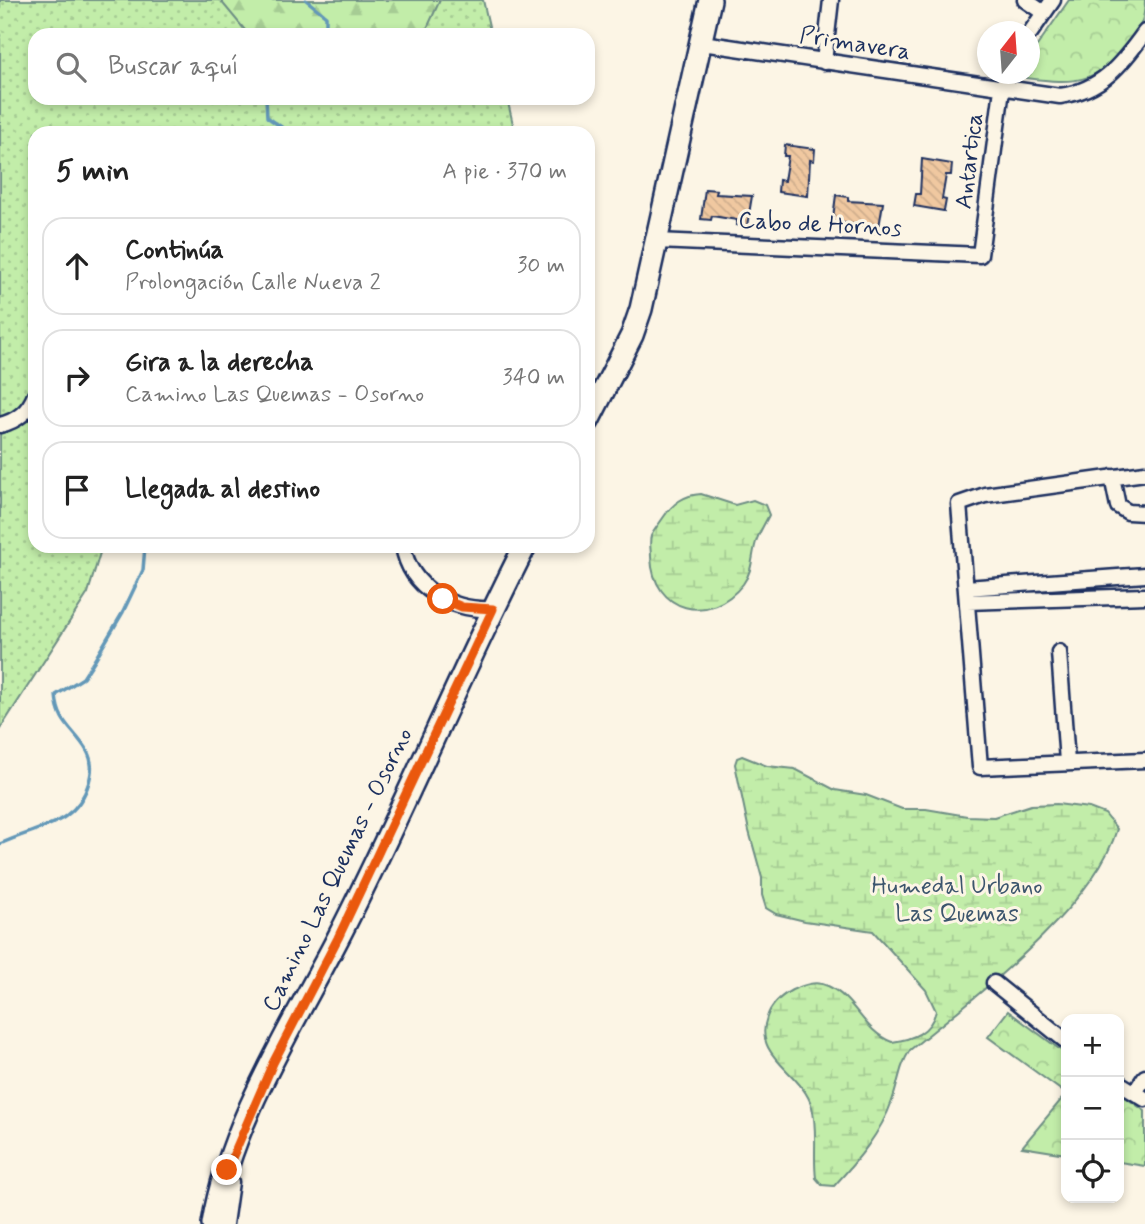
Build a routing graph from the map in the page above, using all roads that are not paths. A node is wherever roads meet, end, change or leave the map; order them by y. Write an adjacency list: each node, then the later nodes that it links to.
1 (710, 0): 8 (main road)
2 (831, 0): 9 (street)
3 (1025, 0): 5 (street)
4 (1053, 0): 5 (street)
5 (1044, 13): 6 (street)
6 (1038, 21)
7 (1145, 32): 11 (street, Primavera)
8 (702, 43): 9 (street, Primavera); 12 (main road)
9 (824, 62): 11 (street, Primavera)
10 (1004, 84): 11 (street, Antartica)
11 (1002, 89): 13 (street, Antartica)
12 (657, 241): 13 (street, Cabo de Hornos); 14 (main road)
13 (980, 255)
14 (595, 407)
15 (28, 410): 16 (street)
16 (0, 425)
17 (1145, 473): 18 (street)
18 (1111, 477): 19 (street); 23 (street)
19 (1145, 513)
20 (405, 553): 25 (street)
21 (521, 553): 25 (main road, Camino Las Quemas - Osorno)
22 (1145, 575): 23 (street)
23 (966, 595): 24 (street); 28 (street)
24 (1145, 596)
25 (493, 609): 34 (main road, Camino Las Quemas - Osorno)
26 (1059, 652): 28 (street)
27 (1145, 760): 28 (street)
28 (1067, 761)
29 (994, 983): 30 (street)
30 (1061, 1037)
31 (1145, 1077): 33 (street)
32 (1124, 1086): 33 (street)
33 (1140, 1096)
34 (227, 1170): 35 (main road, Camino Las Quemas - Osorno); 36 (street)
35 (213, 1224)
36 (225, 1224)

